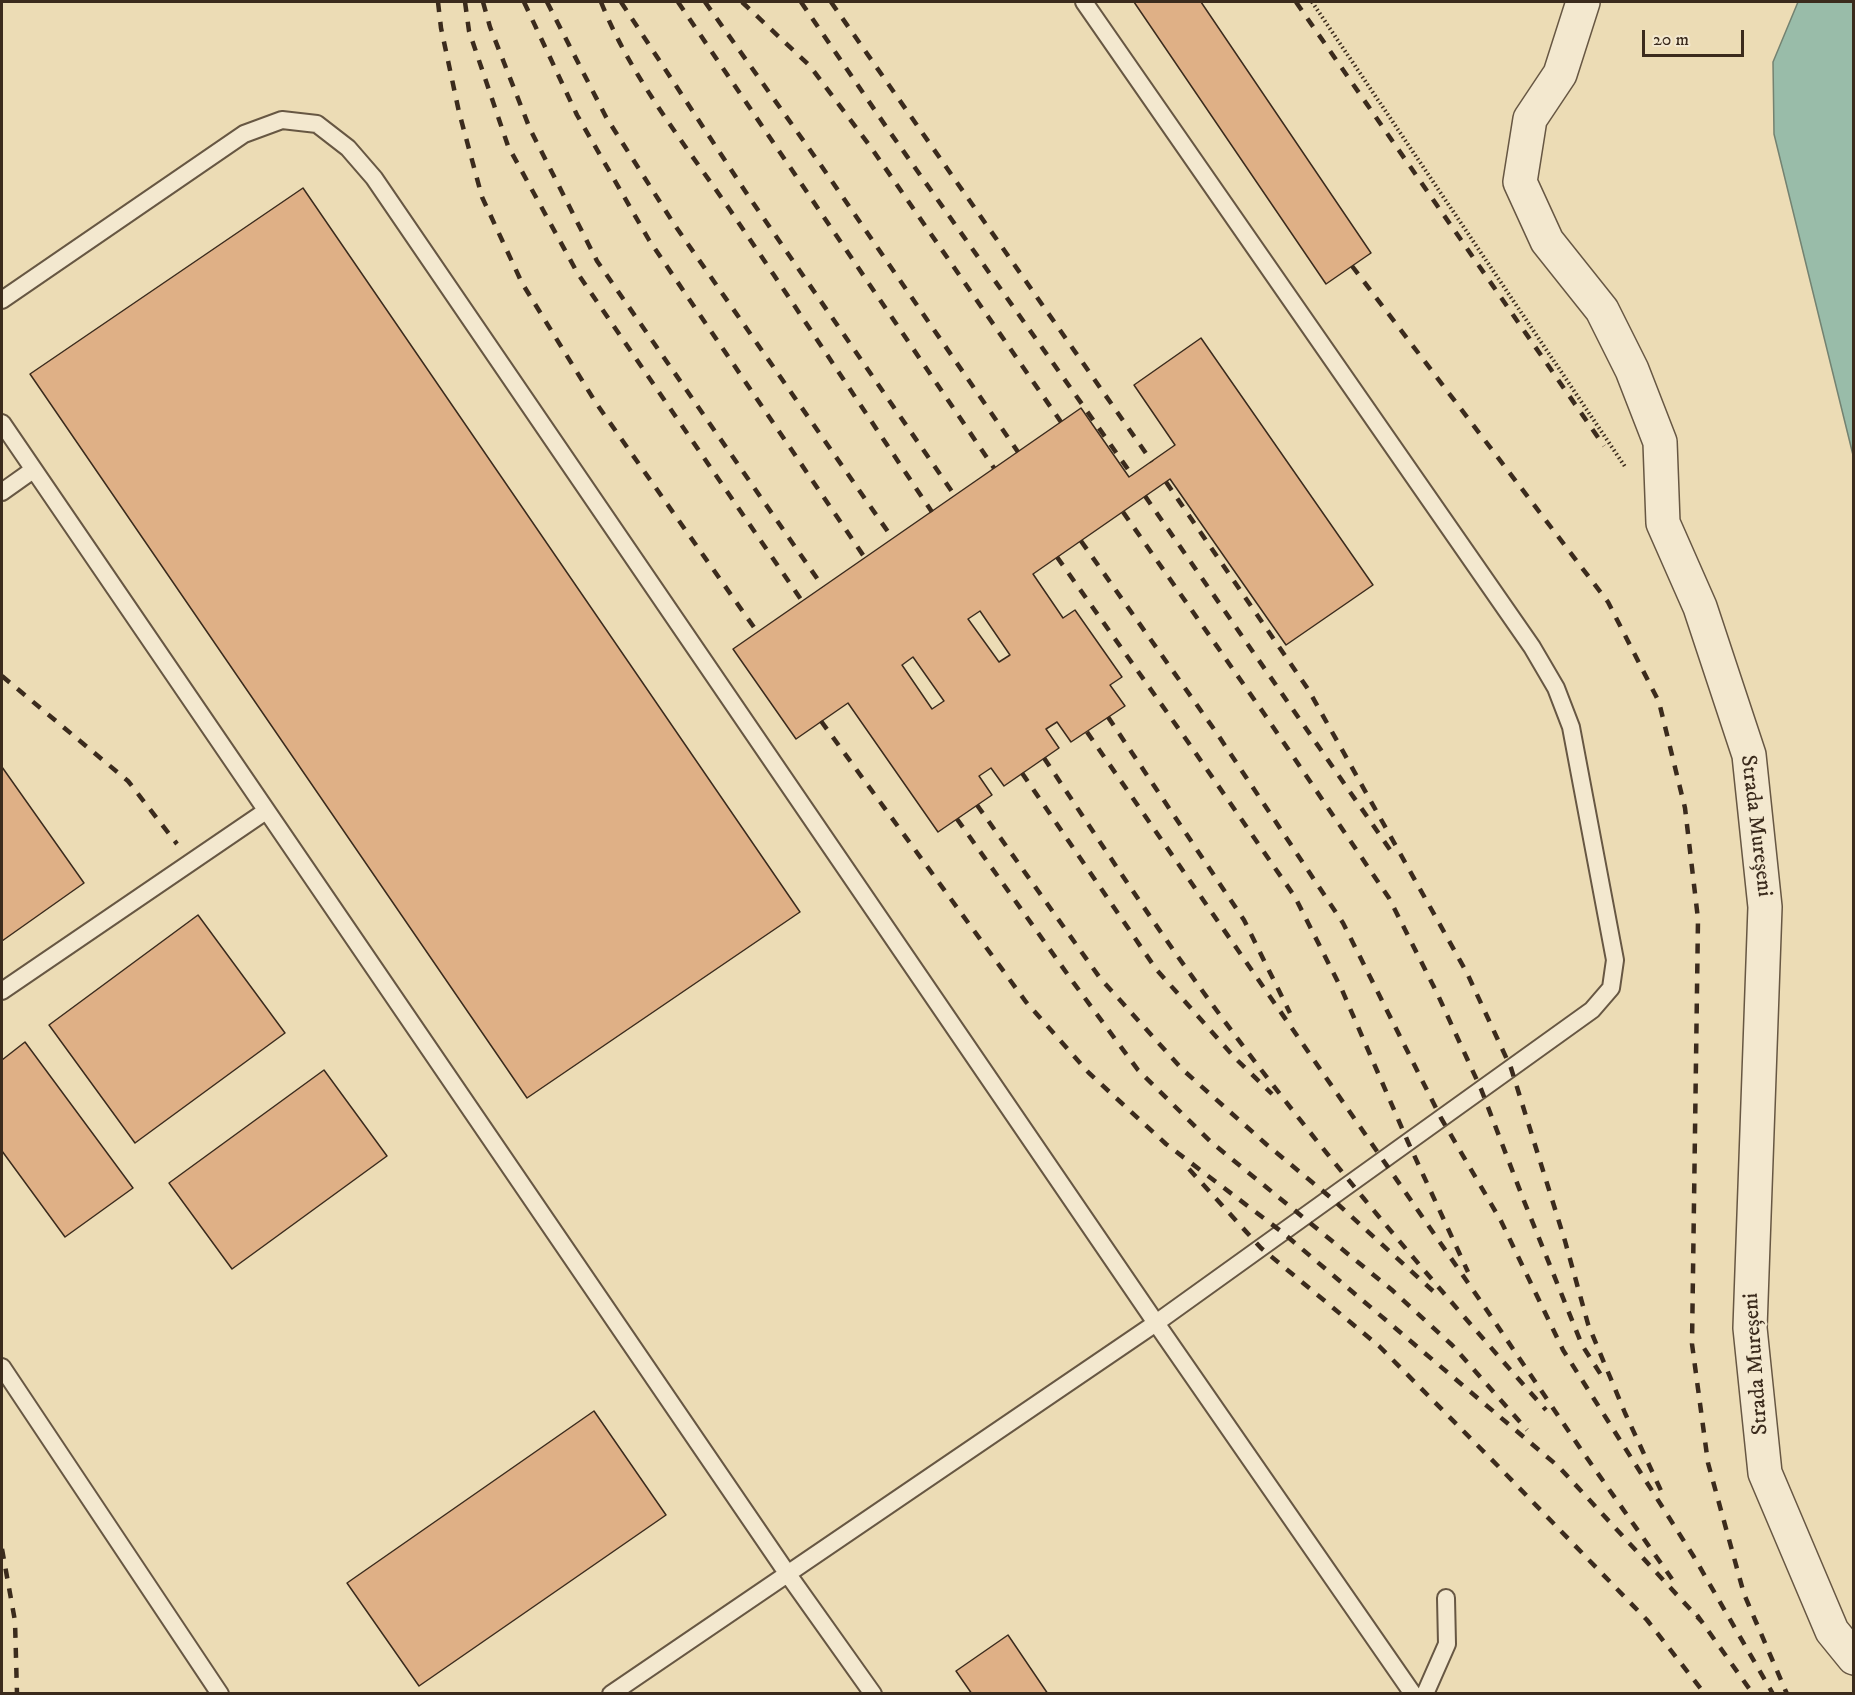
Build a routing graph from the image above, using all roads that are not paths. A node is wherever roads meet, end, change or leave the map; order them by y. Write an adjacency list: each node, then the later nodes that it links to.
1 (1084, 2): 9 (lane)
2 (1583, 2): 13 (street, Strada Mureșeni)
3 (2, 300): 9 (lane)
4 (2, 423): 5 (lane)
5 (33, 470): 6 (lane); 7 (lane)
6 (2, 492)
7 (266, 811): 8 (lane); 11 (lane)
8 (2, 991)
9 (1156, 1323): 11 (lane); 17 (lane)
10 (2, 1367): 14 (lane)
11 (787, 1573): 15 (lane); 16 (lane)
12 (1446, 1598): 18 (lane)
13 (1854, 1658)
14 (220, 1694)
15 (611, 1694)
16 (873, 1694)
17 (1413, 1694)
18 (1425, 1694)

